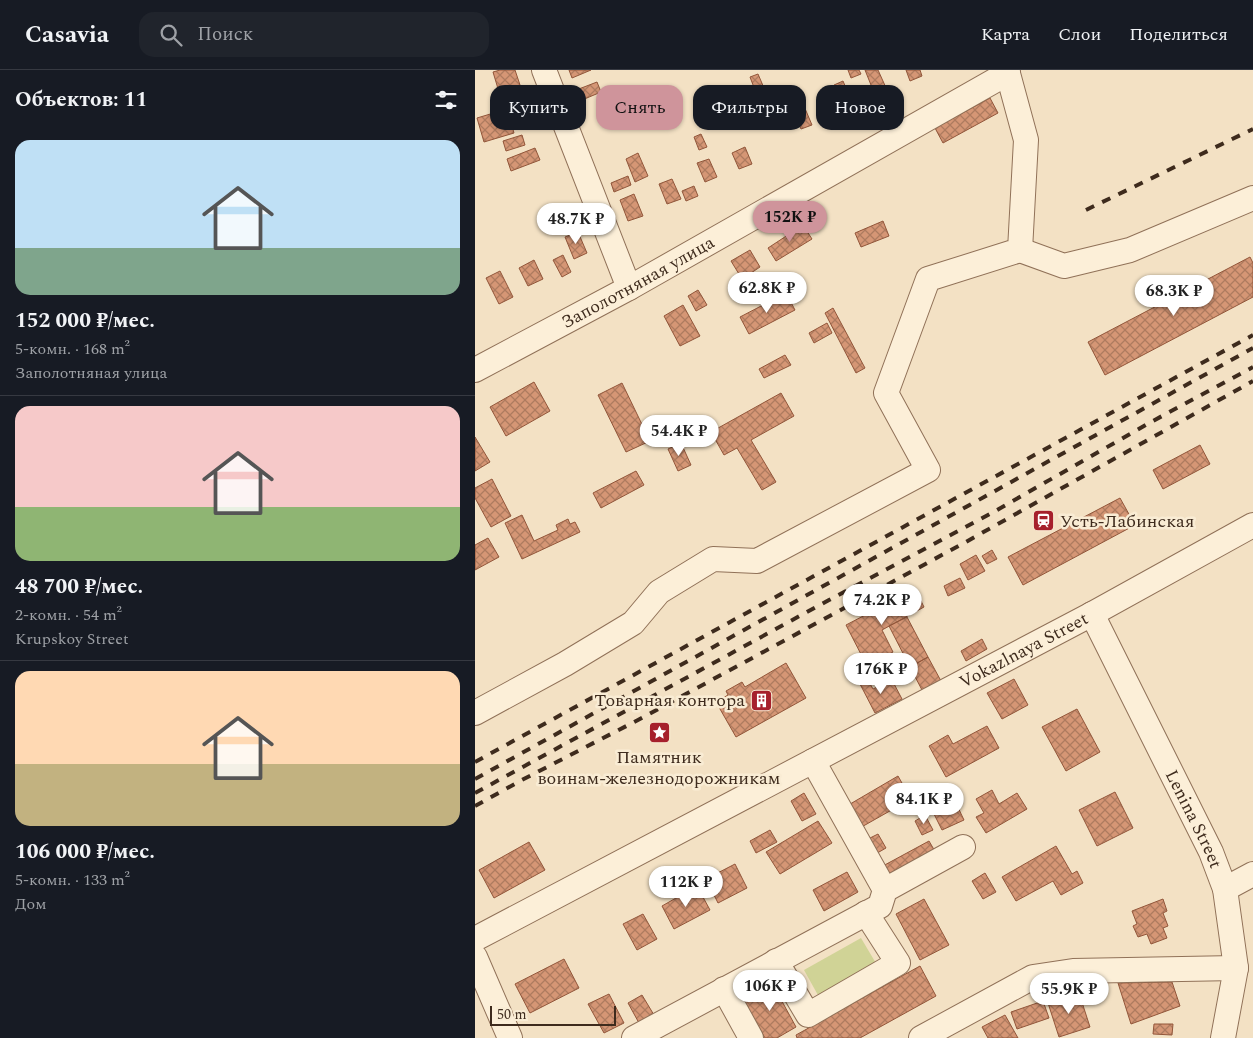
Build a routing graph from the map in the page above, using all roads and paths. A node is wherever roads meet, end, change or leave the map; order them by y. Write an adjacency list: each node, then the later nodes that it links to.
1 (544, 70): 5 (street)
2 (1008, 72): 4 (street); 5 (street, Заполотняная улица)
3 (1253, 198): 4 (street)
4 (1020, 250): 9 (street)
5 (629, 288): 6 (street, Заполотняная улица)
6 (475, 370)
7 (1253, 525): 8 (street, Vokazlnaya Street)
8 (1092, 614): 10 (street, Vokazlnaya Street); 13 (street, Lenina Street)
9 (475, 713)
10 (813, 761): 14 (street); 16 (street, Vokazlnaya Street)
11 (963, 847): 14 (street)
12 (1253, 874): 13 (street)
13 (1225, 889): 19 (street, Lenina Street)
14 (885, 890): 15 (street)
15 (866, 913): 18 (street); 18 (street)
16 (475, 940)
17 (475, 957): 21 (street)
18 (776, 961): 20 (street)
19 (1236, 968): 24 (street); 25 (street, Lenina Street)
20 (724, 989): 22 (street); 23 (street)
21 (510, 1038)
22 (634, 1038)
23 (751, 1038)
24 (921, 1038)
25 (1223, 1038)

